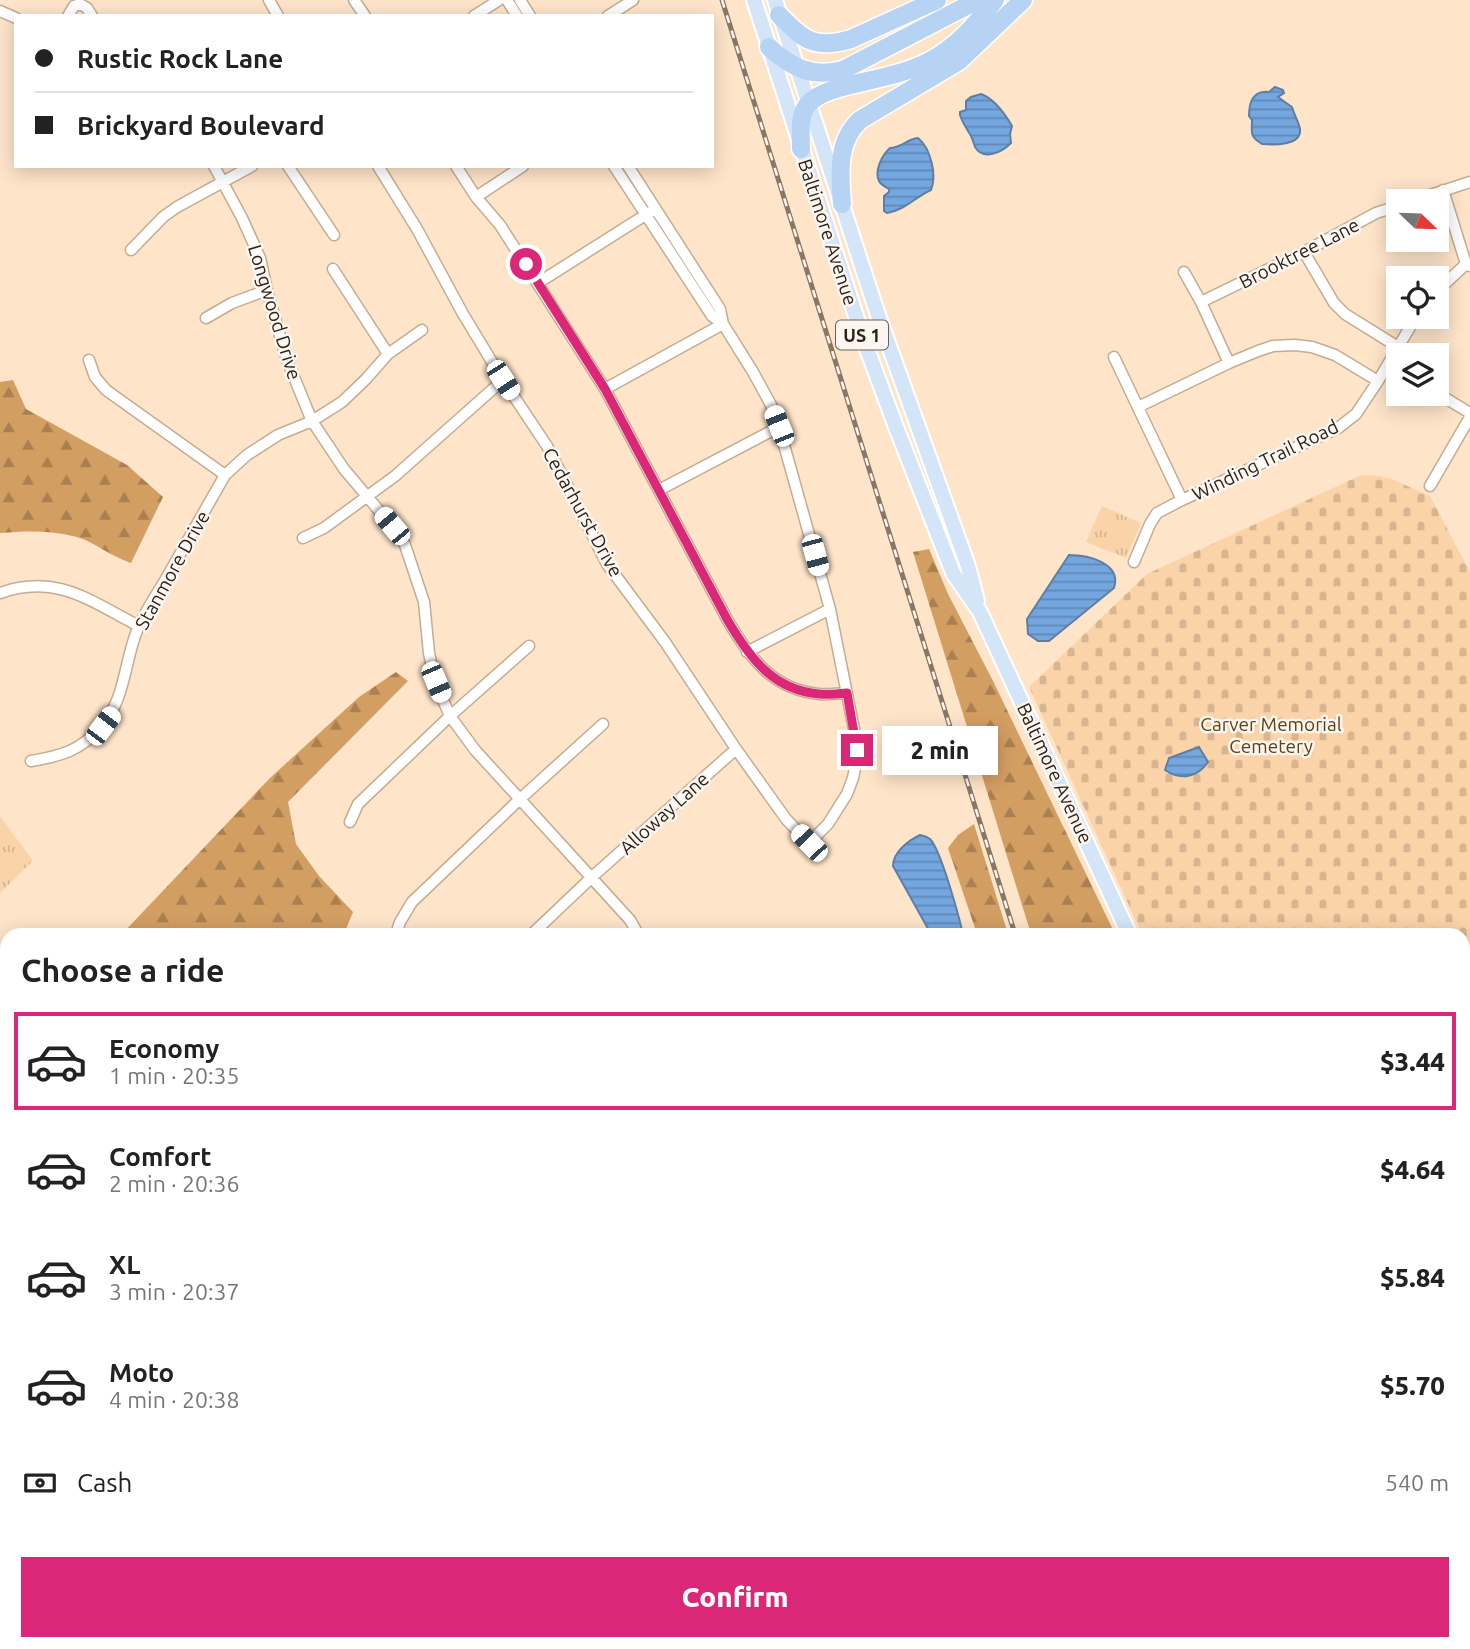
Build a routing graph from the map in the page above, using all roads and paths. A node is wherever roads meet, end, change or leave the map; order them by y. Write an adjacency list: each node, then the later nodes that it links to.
1 (499, 0): 11 (street)
2 (754, 0): 13 (main road, Baltimore Avenue / US 1)
3 (936, 0): 8 (highway)
4 (978, 0): 14 (highway)
5 (995, 0): 15 (highway)
6 (1023, 0): 29 (highway)
7 (629, 1): 12 (street)
8 (777, 7): 14 (main road, Baltimore Avenue / US 1)
9 (69, 14): 10 (street)
10 (91, 14)
11 (477, 14)
12 (611, 14)
13 (769, 47): 14 (highway); 16 (main road, Baltimore Avenue / US 1)
14 (797, 67): 15 (main road, Baltimore Avenue / US 1)
15 (809, 103): 16 (highway); 29 (main road, Baltimore Avenue / US 1)
16 (801, 149): 70 (main road, Baltimore Avenue / US 1)
17 (215, 168): 25 (street, Longwood Drive)
18 (248, 168): 25 (street)
19 (289, 168): 34 (street)
20 (379, 168): 53 (street, Cedarhurst Drive)
21 (457, 168): 28 (street)
22 (520, 168): 28 (street)
23 (615, 168): 33 (street)
24 (629, 168): 31 (street)
25 (222, 182): 35 (street); 42 (street, Longwood Drive)
26 (1470, 182): 27 (street)
27 (1446, 189)
28 (476, 197): 41 (street)
29 (842, 204): 70 (main road, Baltimore Avenue / US 1)
30 (1449, 208): 37 (street)
31 (656, 209): 33 (street); 45 (street)
32 (1386, 210): 36 (street, Brooktree Lane)
33 (645, 215): 41 (street); 45 (street)
34 (334, 236)
35 (131, 250)
36 (1304, 252): 43 (street, Brooktree Lane); 47 (street)
37 (1468, 265): 40 (street)
38 (333, 269): 48 (street)
39 (1184, 272): 43 (street)
40 (1449, 281)
41 (538, 284): 55 (street)
42 (267, 290): 44 (street); 59 (street, Longwood Drive)
43 (1201, 302): 51 (street)
44 (206, 318)
45 (723, 324): 55 (street); 60 (street)
46 (422, 330): 48 (street, Stanmore Drive)
47 (1393, 343)
48 (388, 354): 59 (street, Stanmore Drive)
49 (1114, 357): 57 (street)
50 (89, 360): 61 (street)
51 (1228, 363): 54 (street); 57 (street)
52 (1386, 367): 54 (street, Winding Trail Road)
53 (503, 380): 64 (street); 77 (street, Cedarhurst Drive)
54 (1378, 381): 65 (street, Winding Trail Road)
55 (605, 389): 63 (street)
56 (1449, 401): 58 (street)
57 (1138, 407): 65 (street)
58 (1470, 415): 62 (street)
59 (312, 421): 61 (street, Stanmore Drive); 64 (street, Longwood Drive)
60 (779, 426): 63 (street); 69 (street)
61 (226, 475): 71 (street, Stanmore Drive)
62 (1430, 486)
63 (659, 490): 73 (street)
64 (367, 495): 66 (street); 75 (street, Longwood Drive)
65 (1182, 500): 67 (street, Winding Trail Road)
66 (303, 538)
67 (1134, 562)
68 (0, 593): 71 (street)
69 (830, 609): 73 (street); 74 (street)
70 (980, 612): 85 (main road, Baltimore Avenue / US 1)
71 (139, 626): 78 (street, Stanmore Drive)
72 (529, 646): 75 (street)
73 (747, 652): 74 (street)
74 (847, 693): 77 (street, Cedarhurst Drive)
75 (450, 716): 79 (street, Longwood Drive); 80 (street)
76 (603, 724): 79 (street)
77 (736, 748): 81 (street, Alloway Lane)
78 (31, 761)
79 (520, 799): 81 (street, Longwood Drive); 82 (street)
80 (350, 822)
81 (592, 877): 83 (street, Alloway Lane); 84 (street)
82 (398, 928)
83 (538, 928)
84 (635, 928)
85 (1126, 928)

